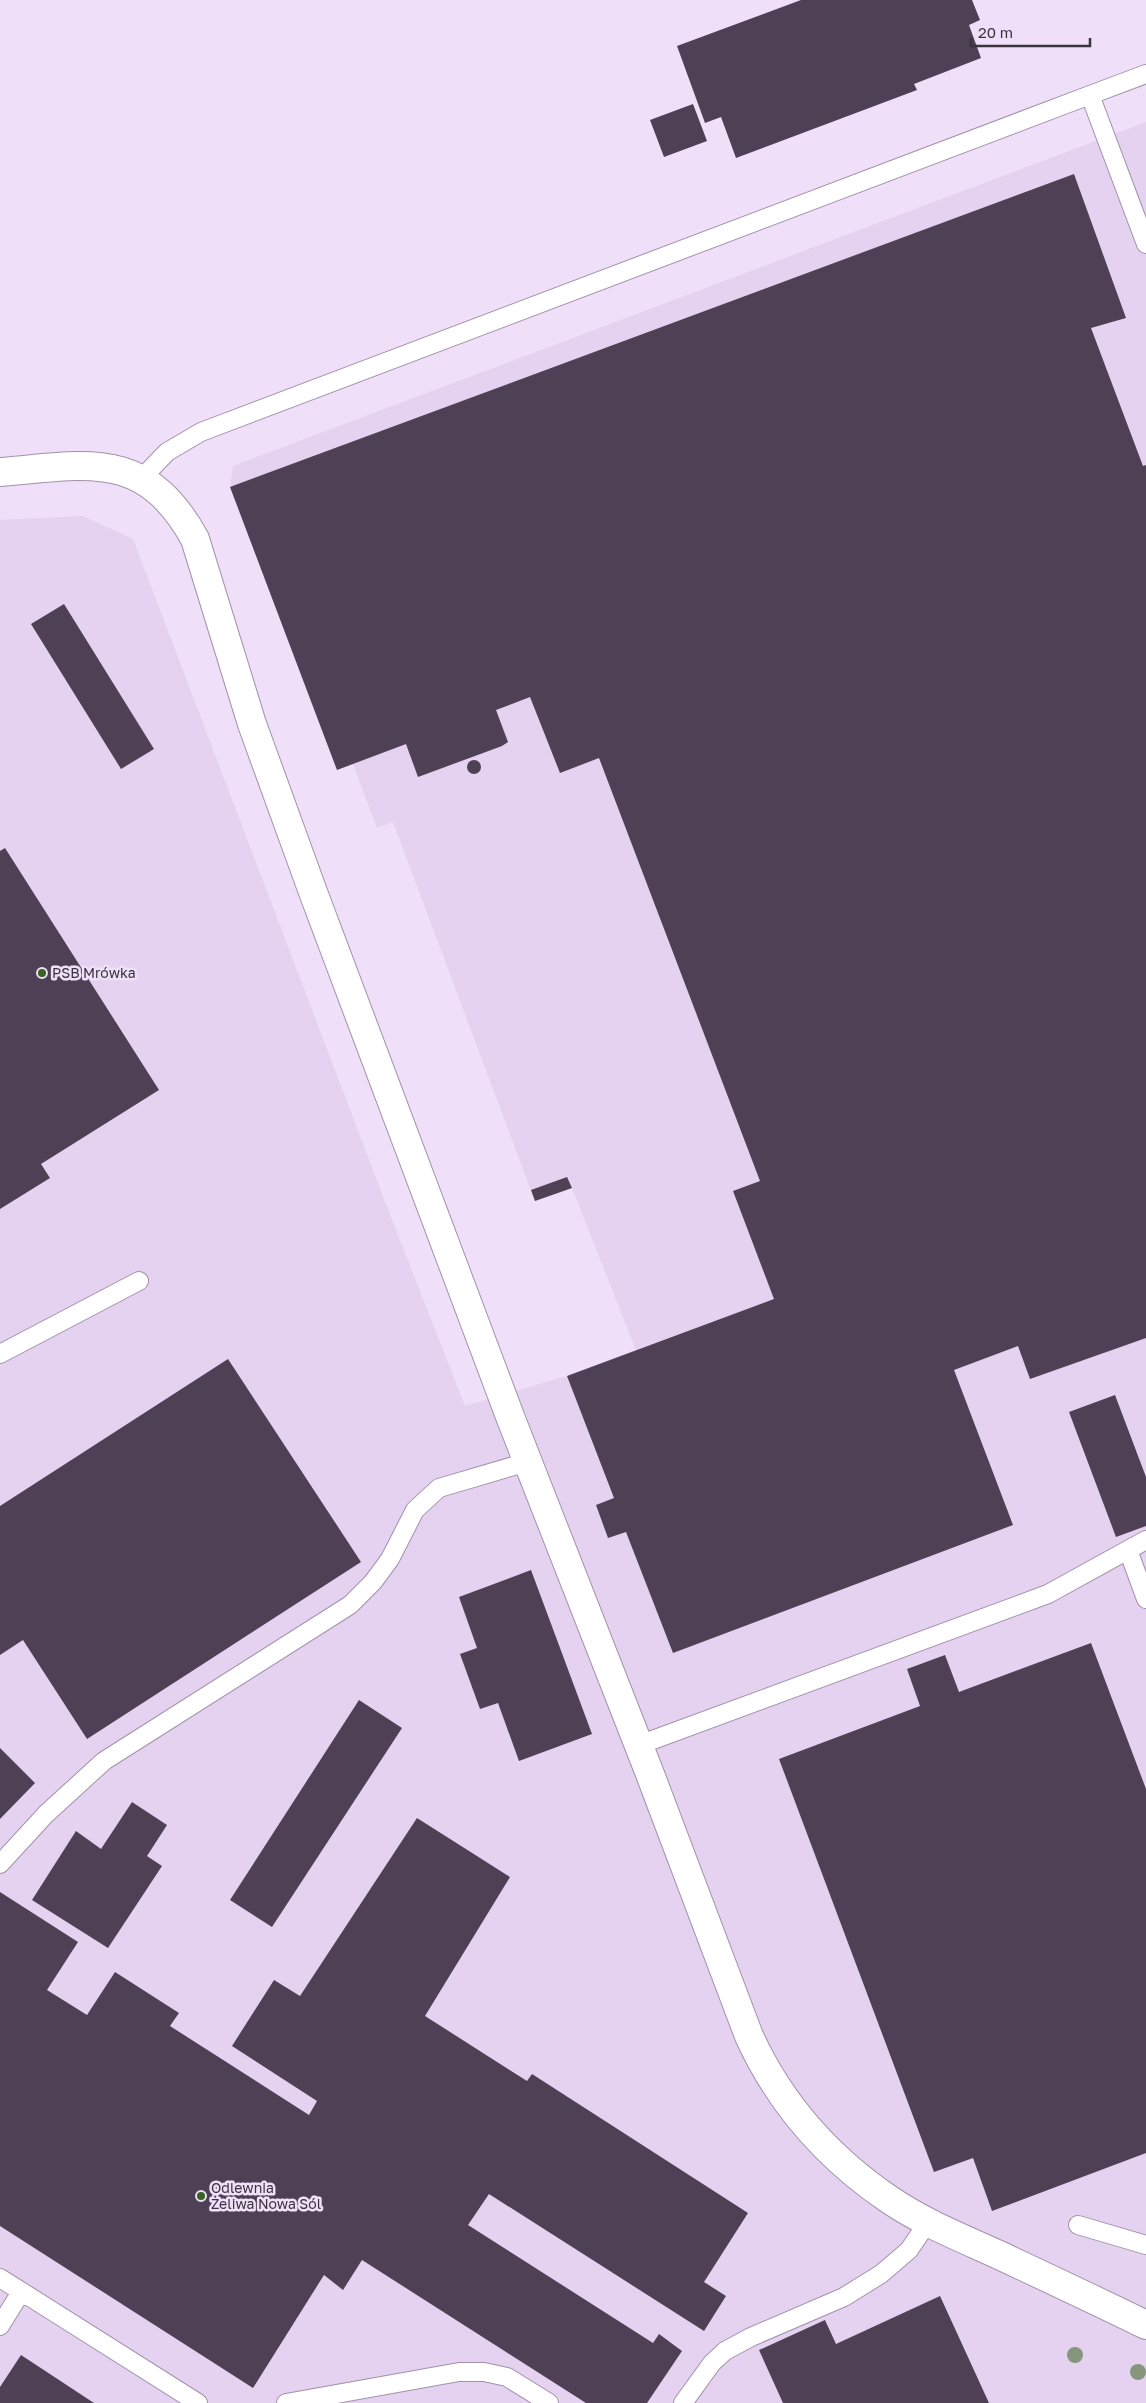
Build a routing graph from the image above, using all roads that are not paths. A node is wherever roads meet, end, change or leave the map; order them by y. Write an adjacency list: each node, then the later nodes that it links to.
1 (1146, 74): 2 (lane)
2 (1090, 95): 3 (lane); 5 (lane)
3 (1146, 244)
4 (0, 472): 5 (street)
5 (140, 480): 8 (street)
6 (140, 1281): 7 (lane)
7 (0, 1354)
8 (527, 1462): 12 (street); 13 (lane)
9 (1146, 1540): 10 (lane)
10 (1128, 1550): 11 (lane); 12 (lane)
11 (1146, 1599)
12 (639, 1745): 14 (street)
13 (0, 1864)
14 (928, 2222): 19 (street); 24 (lane)
15 (1078, 2225): 16 (lane)
16 (1146, 2245)
17 (0, 2278): 18 (lane)
18 (21, 2292): 20 (lane); 21 (lane)
19 (1146, 2325)
20 (0, 2326)
21 (198, 2403)
22 (286, 2403): 23 (lane)
23 (549, 2403)
24 (683, 2403)

